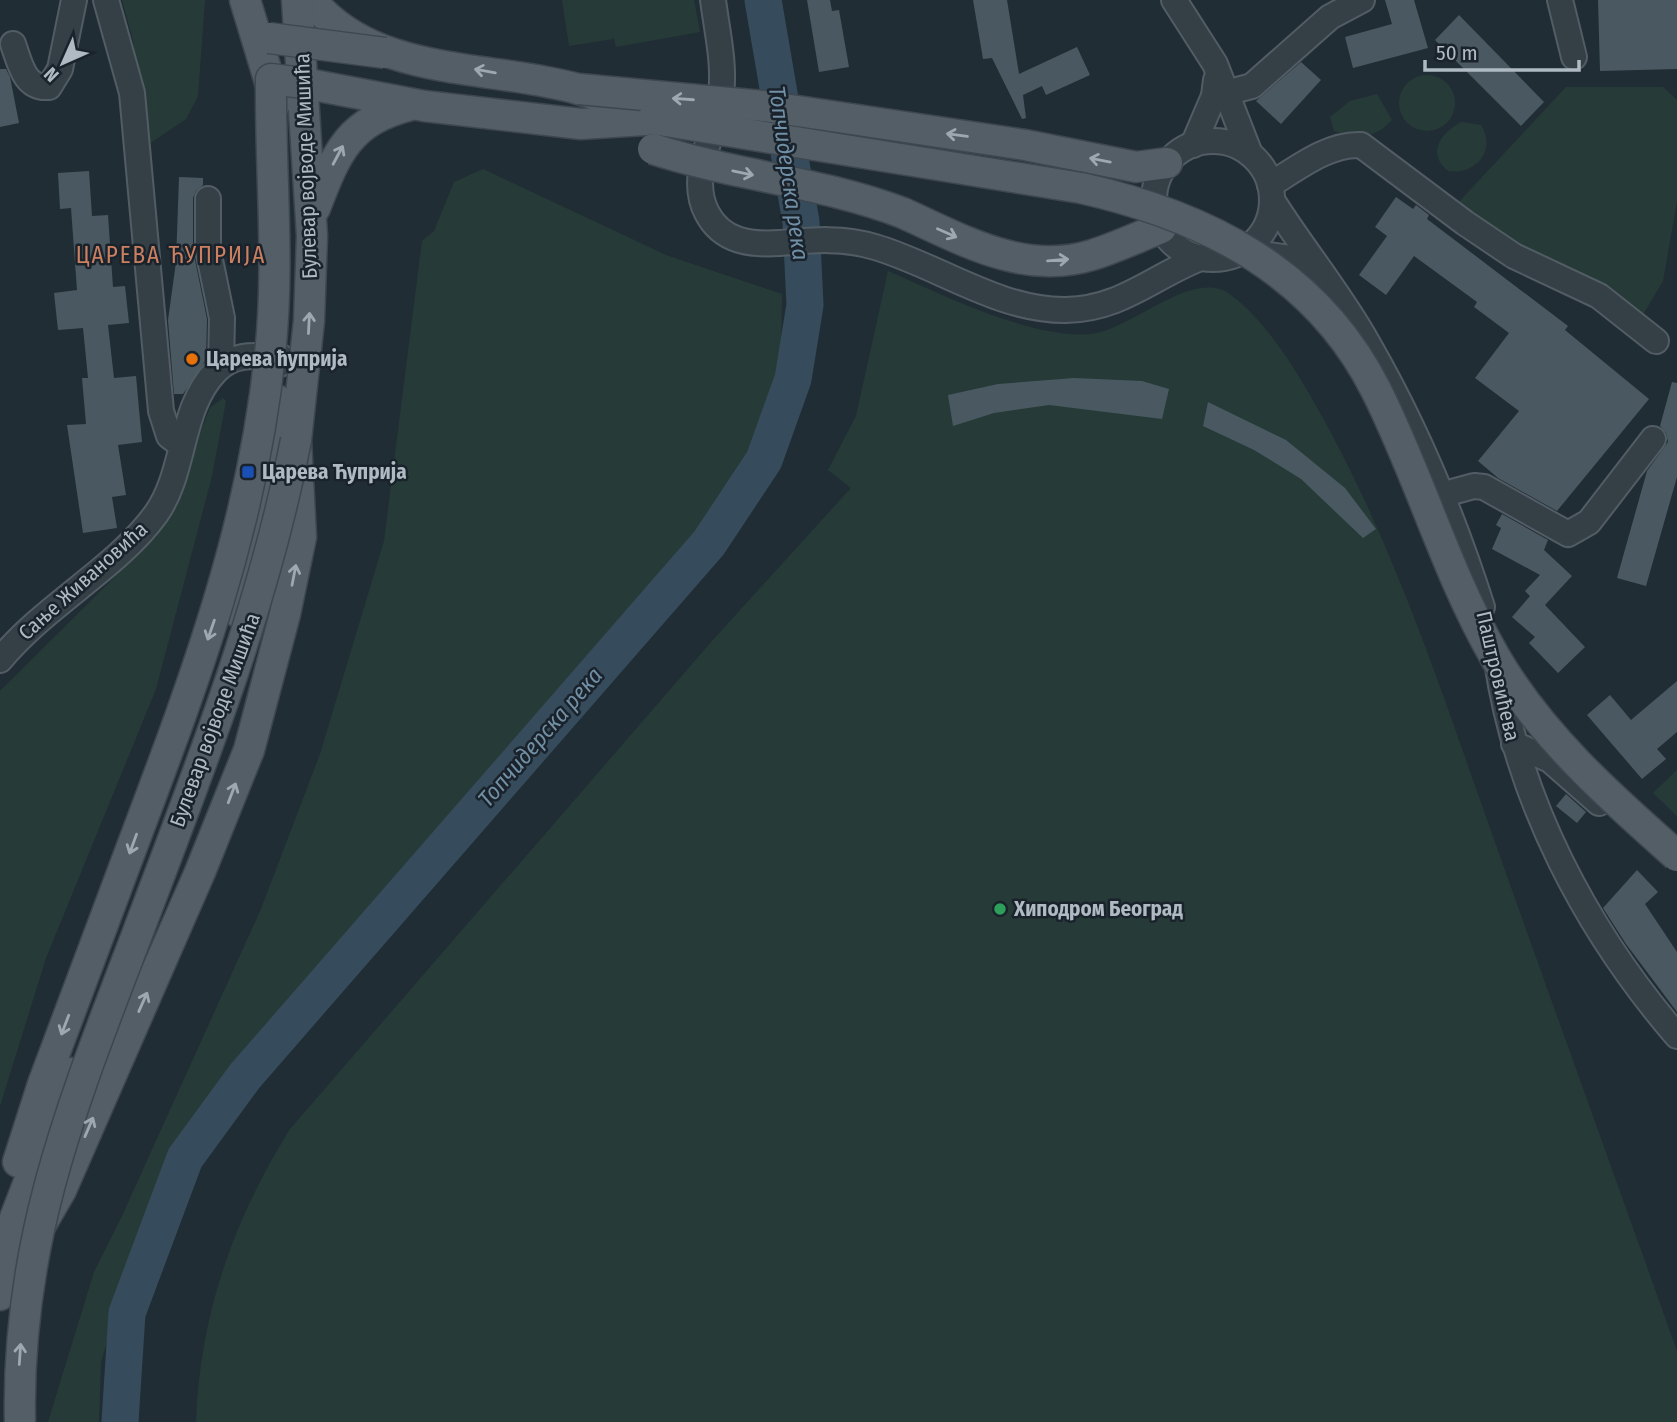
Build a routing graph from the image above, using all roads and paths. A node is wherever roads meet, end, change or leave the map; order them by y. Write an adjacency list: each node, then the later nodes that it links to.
1 (74, 0): 13 (street)
2 (106, 0): 41 (street)
3 (245, 0): 23 (main road)
4 (264, 0): 11 (main road, Булевар војводе Мишића)
5 (296, 0): 12 (main road, Булевар војводе Мишића); 23 (main road)
6 (310, 0): 14 (main road)
7 (713, 0): 33 (street)
8 (1174, 0): 19 (street)
9 (1362, 0): 19 (street)
10 (1560, 0): 15 (street)
11 (269, 38): 12 (main road, bridge); 16 (main road, Булевар војводе Мишића)
12 (301, 41): 14 (main road, bridge); 17 (main road, Булевар војводе Мишића)
13 (13, 44)
14 (385, 53): 18 (main road, one-way to 14)
15 (1574, 57)
16 (271, 79): 17 (main road, bridge); 48 (main road, Булевар војводе Мишића, one-way to 48, bridge)
17 (303, 83): 20 (main road); 29 (main road, Булевар војводе Мишића)
18 (579, 89): 21 (main road, bridge); 26 (main road, one-way to 18, bridge)
19 (1221, 95): 24 (street); 25 (street)
20 (414, 104): 22 (main road); 29 (main road, one-way to 20)
21 (653, 120): 22 (main road); 45 (main road, bridge)
22 (581, 124): 30 (main road, one-way to 30, bridge)
23 (286, 133): 36 (main road)
24 (1193, 145): 25 (street); 26 (street)
25 (1250, 154): 27 (street)
26 (1167, 163): 30 (street)
27 (1271, 192): 31 (street); 34 (street, Паштровићева); 35 (street)
28 (208, 199): 37 (street)
29 (312, 218): 40 (main road, Булевар војводе Мишића, one-way to 29)
30 (1167, 235): 32 (street); 33 (street)
31 (1241, 251): 32 (street); 34 (street, Паштровићева)
32 (1203, 257): 33 (street)
33 (1151, 284)
34 (1342, 302): 42 (street, Паштровићева)
35 (1656, 341)
36 (281, 357): 37 (street); 38 (street)
37 (221, 366): 41 (street, Сање Живановића)
38 (278, 389): 49 (main road)
39 (1653, 439): 42 (street)
40 (296, 440): 50 (main road, one-way to 40, bridge); 51 (main road, Булевар војводе Мишића, one-way to 40, bridge)
41 (181, 445): 43 (street, Сање Живановића)
42 (1441, 495): 44 (street, Паштровићева)
43 (0, 660)
44 (1514, 744): 46 (street); 47 (street, Паштровићева)
45 (1677, 856)
46 (1677, 873)
47 (1677, 1036)
48 (0, 1229)
49 (0, 1257)
50 (0, 1295)
51 (20, 1422)

